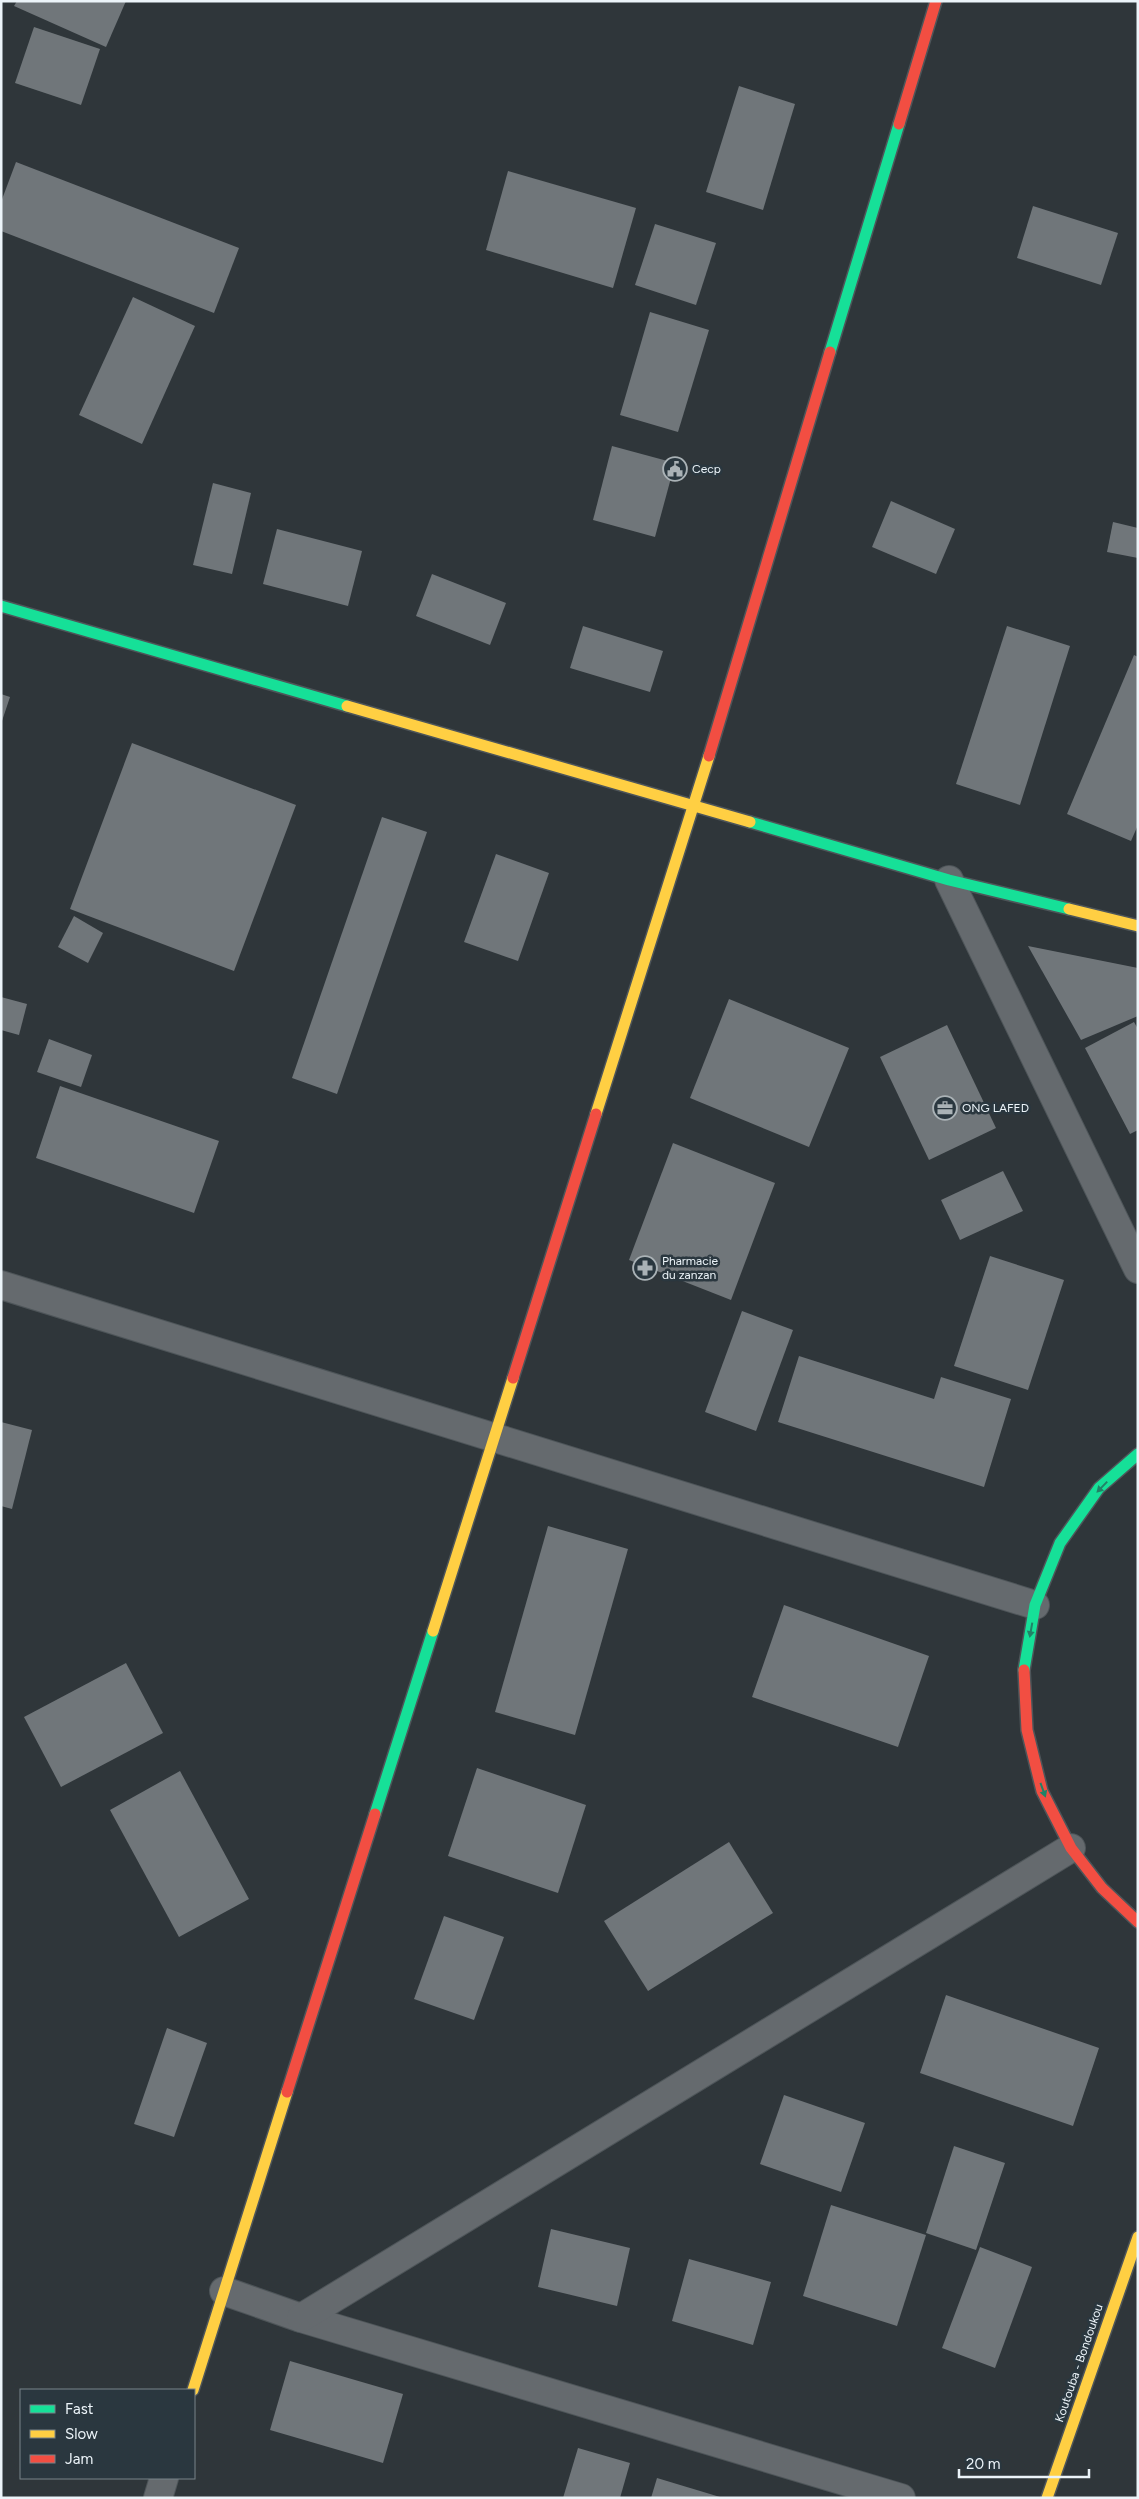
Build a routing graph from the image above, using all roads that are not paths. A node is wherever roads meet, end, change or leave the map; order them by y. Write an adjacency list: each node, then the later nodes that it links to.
1 (936, 1): 3 (street)
2 (1, 606): 3 (street)
3 (693, 808): 4 (street); 8 (street)
4 (949, 880): 5 (street); 6 (street)
5 (1138, 926)
6 (1138, 1269)
7 (1, 1285): 8 (street)
8 (496, 1438): 10 (street); 14 (street)
9 (1138, 1454): 10 (street, one-way to 10)
10 (1035, 1605): 11 (street, one-way to 11)
11 (1071, 1848): 12 (street); 15 (street)
12 (1138, 1922)
13 (1138, 2237): 20 (street, Koutouba - Bondoukou)
14 (224, 2291): 15 (street); 16 (street)
15 (301, 2318): 19 (street)
16 (192, 2389)
17 (164, 2479): 18 (street)
18 (158, 2498)
19 (901, 2498)
20 (1047, 2498)

